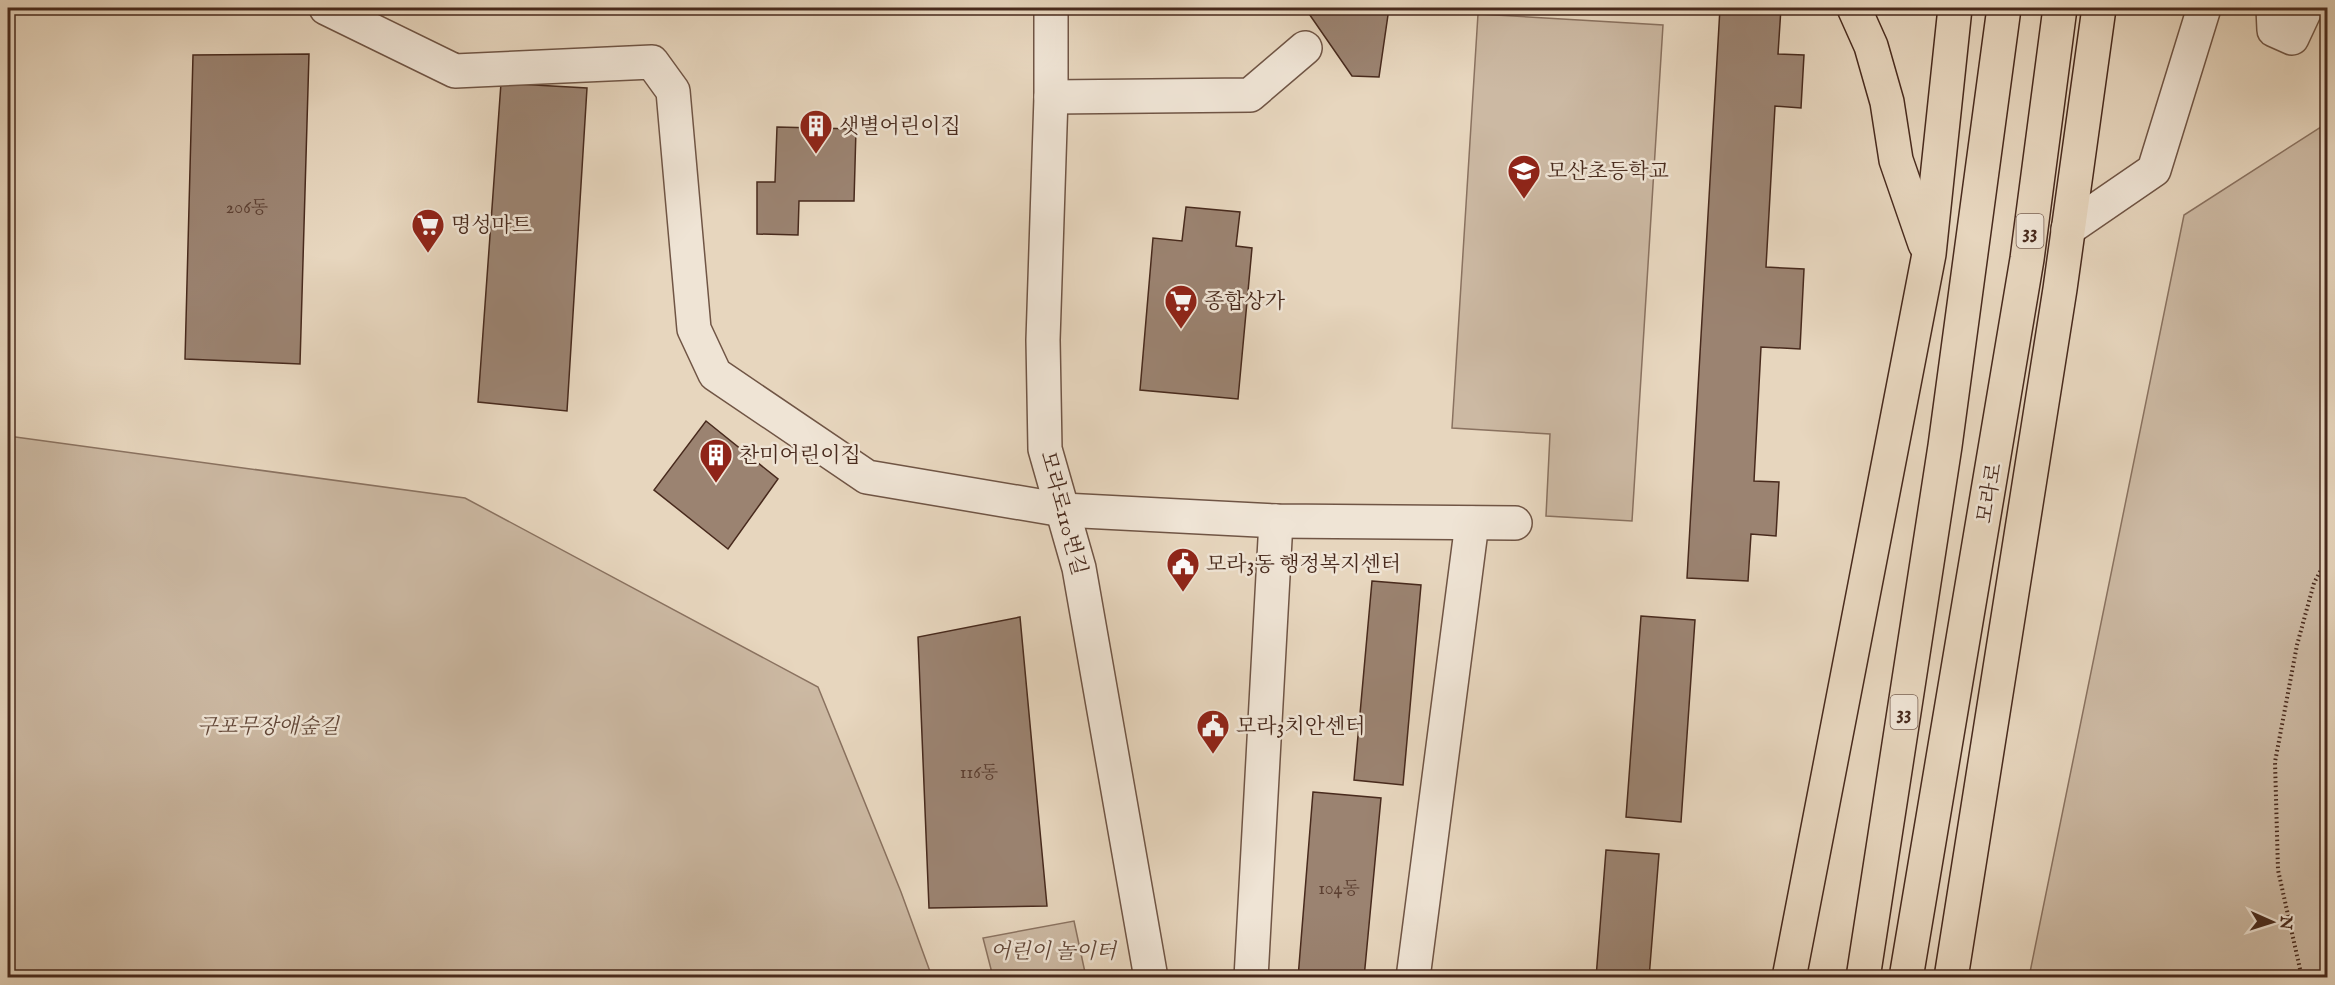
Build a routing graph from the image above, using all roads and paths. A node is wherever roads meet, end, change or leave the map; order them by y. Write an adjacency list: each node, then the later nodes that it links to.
1 (326, 8): 15 (street)
2 (1051, 8): 12 (street, 모라로110번길)
3 (1854, 8): 14 (main road)
4 (1955, 8): 14 (main road)
5 (2004, 8): 24 (main road, 33)
6 (2060, 8): 25 (main road, 모라로 / 33)
7 (2099, 8): 13 (main road)
8 (2204, 8): 13 (street)
9 (2273, 8): 10 (street)
10 (2306, 8)
11 (1305, 48): 12 (street)
12 (1052, 97): 15 (street, 모라로110번길)
13 (2068, 229): 26 (main road)
14 (1929, 255): 23 (main road)
15 (1063, 510): 16 (street); 20 (street, 모라로110번길)
16 (1276, 521): 17 (street); 21 (street)
17 (1472, 523): 18 (street); 22 (street)
18 (1515, 523)
19 (2328, 557): 27 (path)
20 (1151, 978)
21 (1251, 978)
22 (1413, 978)
23 (1789, 978)
24 (1863, 978)
25 (1906, 978)
26 (1951, 978)
27 (2302, 978)

